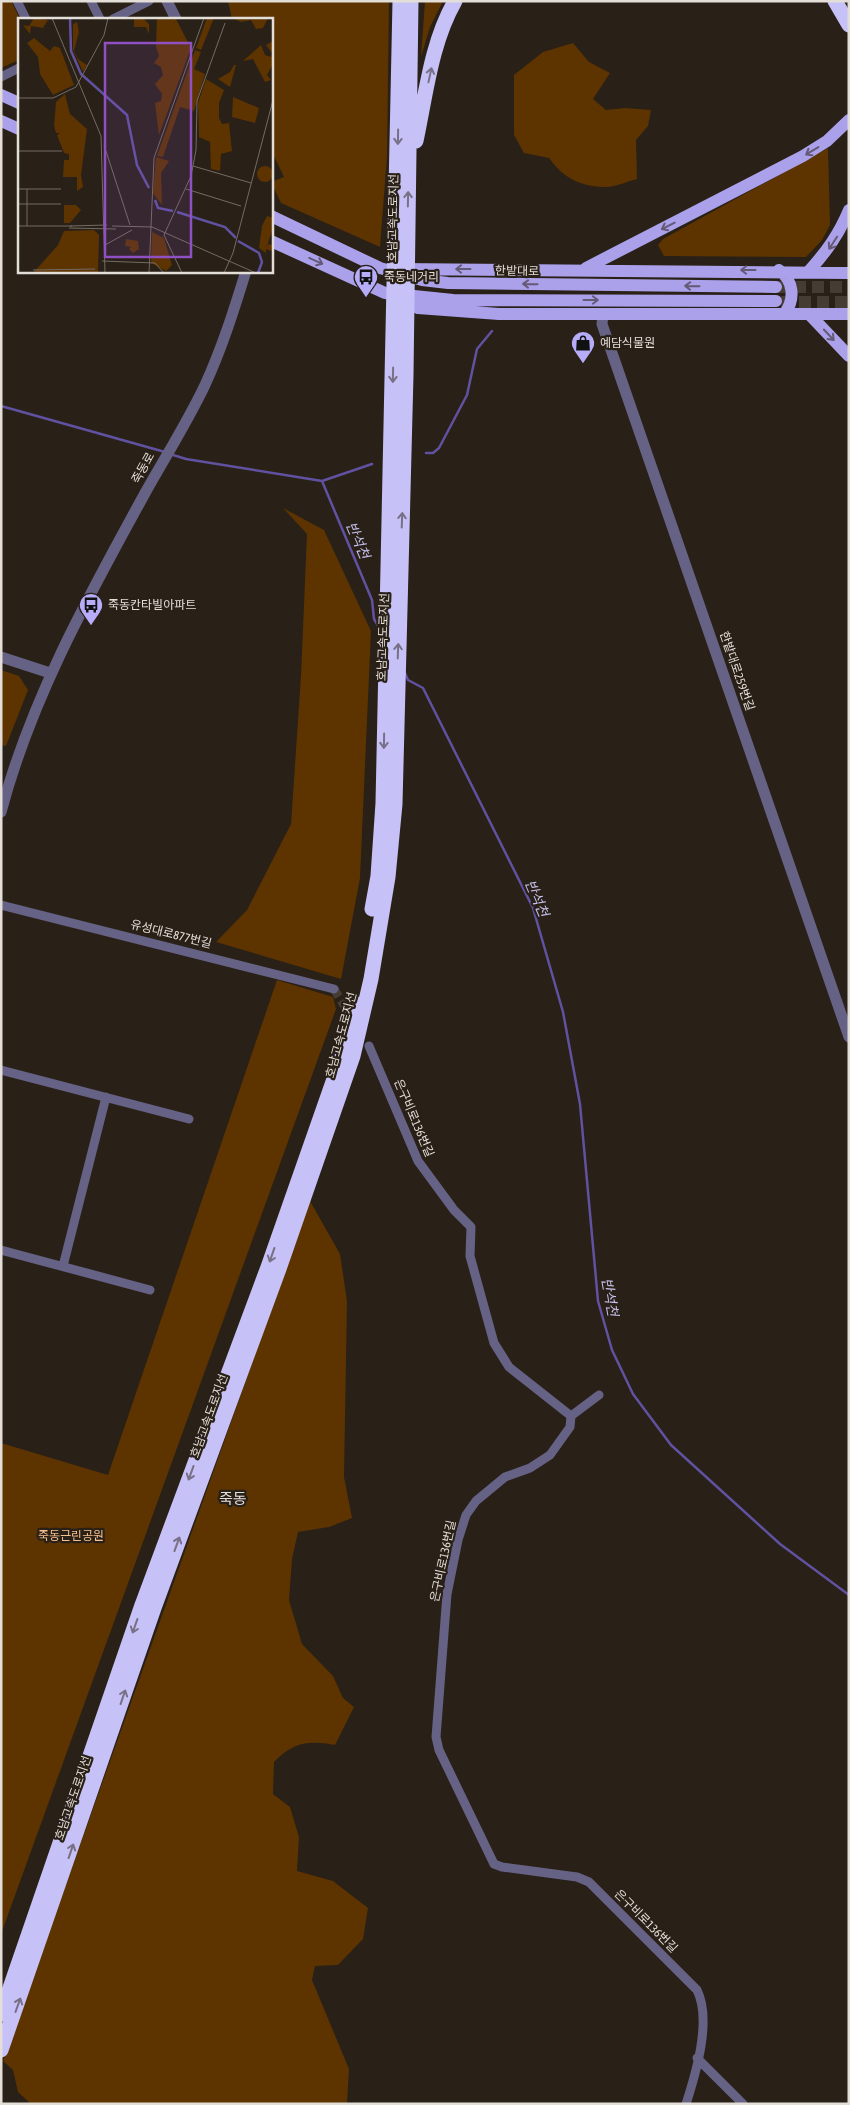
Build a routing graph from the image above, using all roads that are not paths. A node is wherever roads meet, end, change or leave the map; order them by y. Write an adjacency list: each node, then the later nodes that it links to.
1 (17, 1): 9 (street)
2 (92, 1): 10 (street)
3 (148, 1): 11 (street)
4 (167, 1): 12 (street)
5 (400, 1): 25 (highway, 호남고속도로지선, one-way to 25)
6 (411, 1): 21 (highway, 호남고속도로지선)
7 (456, 1): 21 (highway, one-way to 7)
8 (835, 1): 13 (highway)
9 (26, 18)
10 (100, 18)
11 (115, 18)
12 (176, 18)
13 (849, 25)
14 (18, 68): 15 (street)
15 (1, 77)
16 (1, 96): 17 (main road)
17 (18, 103)
18 (849, 120): 27 (main road, one-way to 27)
19 (1, 121): 20 (main road)
20 (18, 129)
21 (409, 174): 25 (highway, 호남고속도로지선, one-way to 21)
22 (849, 210): 29 (main road, one-way to 29)
23 (272, 216): 26 (main road, 한밭대로)
24 (272, 241): 33 (main road, one-way to 33)
25 (401, 247): 39 (highway, 호남고속도로지선)
26 (380, 268): 27 (main road, one-way to 26); 32 (main road, 한밭대로, one-way to 26)
27 (583, 269): 28 (main road, one-way to 27)
28 (780, 270): 29 (main road); 36 (main road)
29 (809, 270): 31 (main road)
30 (246, 272): 42 (street, 죽동로)
31 (849, 273)
32 (776, 286)
33 (385, 292): 34 (main road, one-way to 34); 35 (main road)
34 (776, 302)
35 (603, 314): 36 (main road); 47 (street, 한밭대로259번길)
36 (785, 314): 37 (main road)
37 (809, 314): 38 (main road); 40 (main road, one-way to 40)
38 (849, 314)
39 (400, 328): 43 (highway, 호남고속도로지선, one-way to 39); 43 (highway, 호남고속도로지선, one-way to 43)
40 (849, 356)
41 (1, 657): 42 (street)
42 (50, 673): 44 (street, 죽동로)
43 (390, 696): 57 (highway, 호남고속도로지선, one-way to 57); 58 (highway, 호남고속도로지선, one-way to 43)
44 (1, 812)
45 (1, 905): 46 (street, 유성대로877번길)
46 (334, 989)
47 (849, 1037)
48 (370, 1046): 56 (street, 은구비로136번길)
49 (1, 1070): 50 (street)
50 (106, 1097): 51 (street); 53 (street)
51 (188, 1118)
52 (1, 1250): 53 (street)
53 (63, 1266): 54 (street)
54 (150, 1290)
55 (599, 1395): 56 (street)
56 (571, 1416): 59 (street, 은구비로136번길)
57 (1, 2014)
58 (1, 2050)
59 (697, 2058): 60 (street); 61 (street)
60 (686, 2104)
61 (743, 2104)

